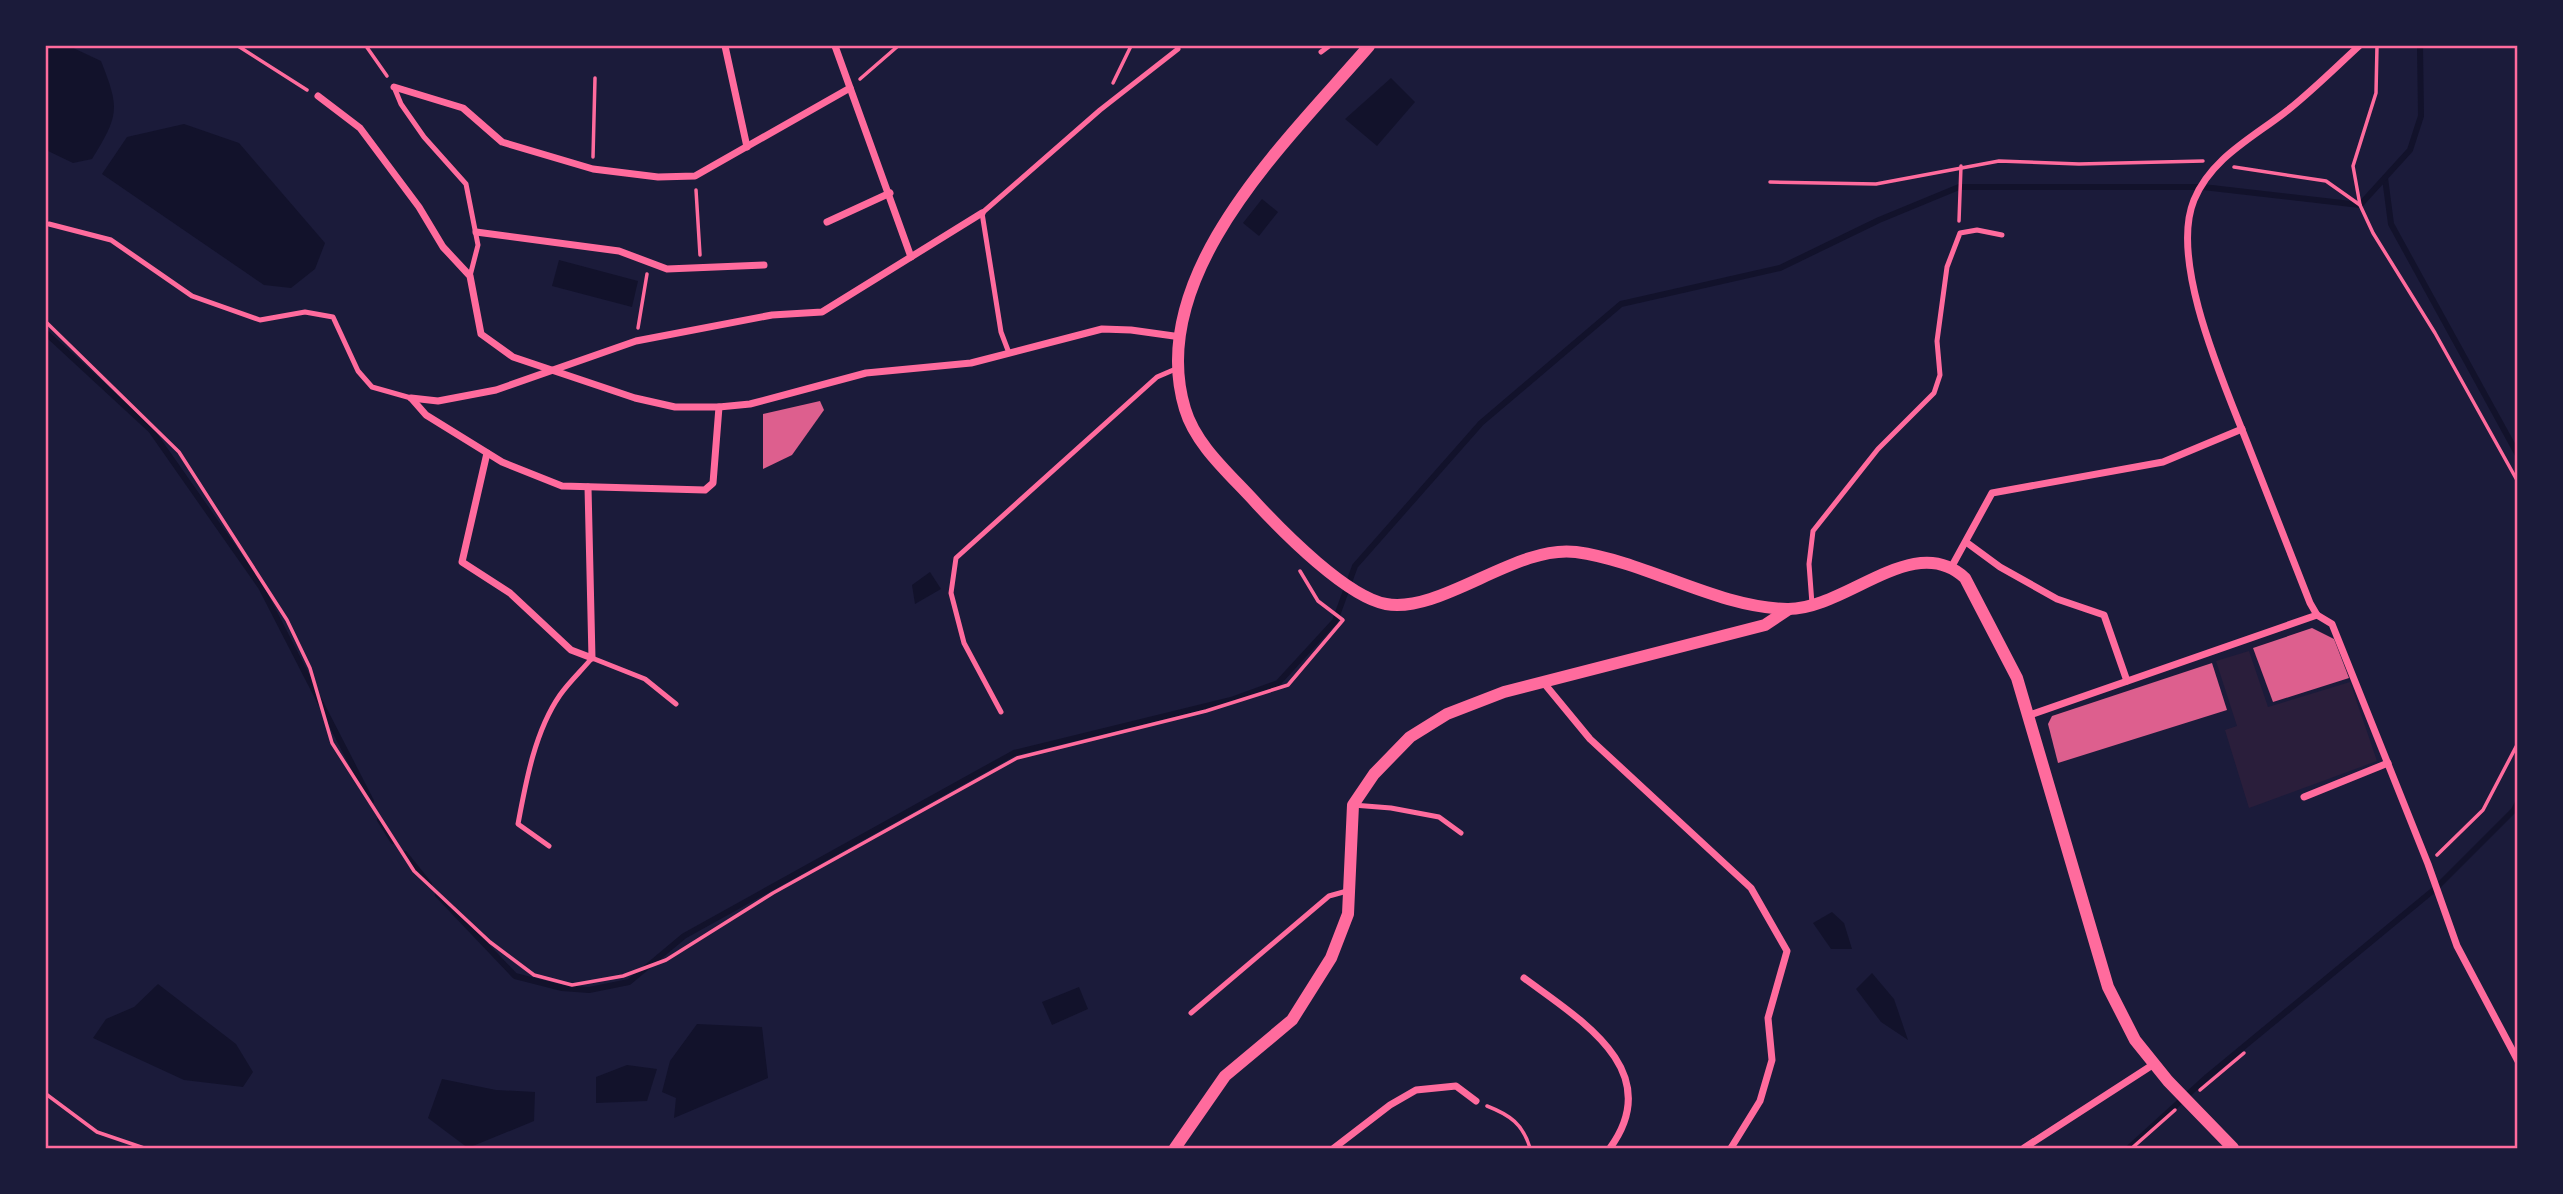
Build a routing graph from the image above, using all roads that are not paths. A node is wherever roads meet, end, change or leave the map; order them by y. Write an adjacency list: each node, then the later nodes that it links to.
1 (725, 46): 11 (street)
2 (835, 46): 9 (street)
3 (1329, 46): 7 (lane)
4 (1369, 46): 21 (street)
5 (2359, 46): 27 (street)
6 (1178, 49): 13 (lane)
7 (1321, 52)
8 (394, 87): 11 (street); 16 (lane)
9 (850, 88): 11 (street); 12 (street)
10 (318, 96): 20 (street)
11 (747, 147)
12 (890, 193): 14 (street); 18 (street)
13 (982, 214): 18 (street); 22 (lane)
14 (827, 222)
15 (49, 224): 25 (lane)
16 (475, 232): 19 (street); 20 (lane)
17 (2003, 235): 32 (lane)
18 (911, 257): 24 (street)
19 (764, 265)
20 (470, 276): 24 (street)
21 (1181, 337): 22 (street); 23 (street)
22 (1010, 355): 26 (street)
23 (1179, 367): 33 (street); 39 (lane)
24 (553, 371): 25 (street); 26 (street)
25 (411, 398): 28 (street)
26 (719, 407): 29 (street)
27 (2242, 429): 30 (street); 34 (street)
28 (487, 453): 29 (street); 35 (street)
29 (588, 487): 35 (street)
30 (1966, 542): 31 (street); 36 (street)
31 (1952, 566): 32 (street); 40 (street)
32 (1812, 607): 33 (street)
33 (1788, 609): 37 (street)
34 (2317, 615): 36 (street); 41 (street)
35 (592, 658): 38 (lane); 45 (lane)
36 (2127, 681): 40 (street)
37 (1544, 682): 43 (street); 55 (street)
38 (676, 704)
39 (1001, 712)
40 (2027, 716): 50 (street)
41 (2388, 763): 42 (street); 49 (street)
42 (2304, 797)
43 (1353, 805): 44 (lane); 46 (street)
44 (1461, 833)
45 (549, 846)
46 (1349, 890): 48 (lane); 52 (street)
47 (1524, 978): 54 (street)
48 (1191, 1013)
49 (2518, 1061)
50 (2154, 1064): 56 (street); 57 (street)
51 (1476, 1101): 53 (street)
52 (1175, 1149)
53 (1335, 1149)
54 (1610, 1149)
55 (1731, 1149)
56 (2024, 1149)
57 (2233, 1149)

